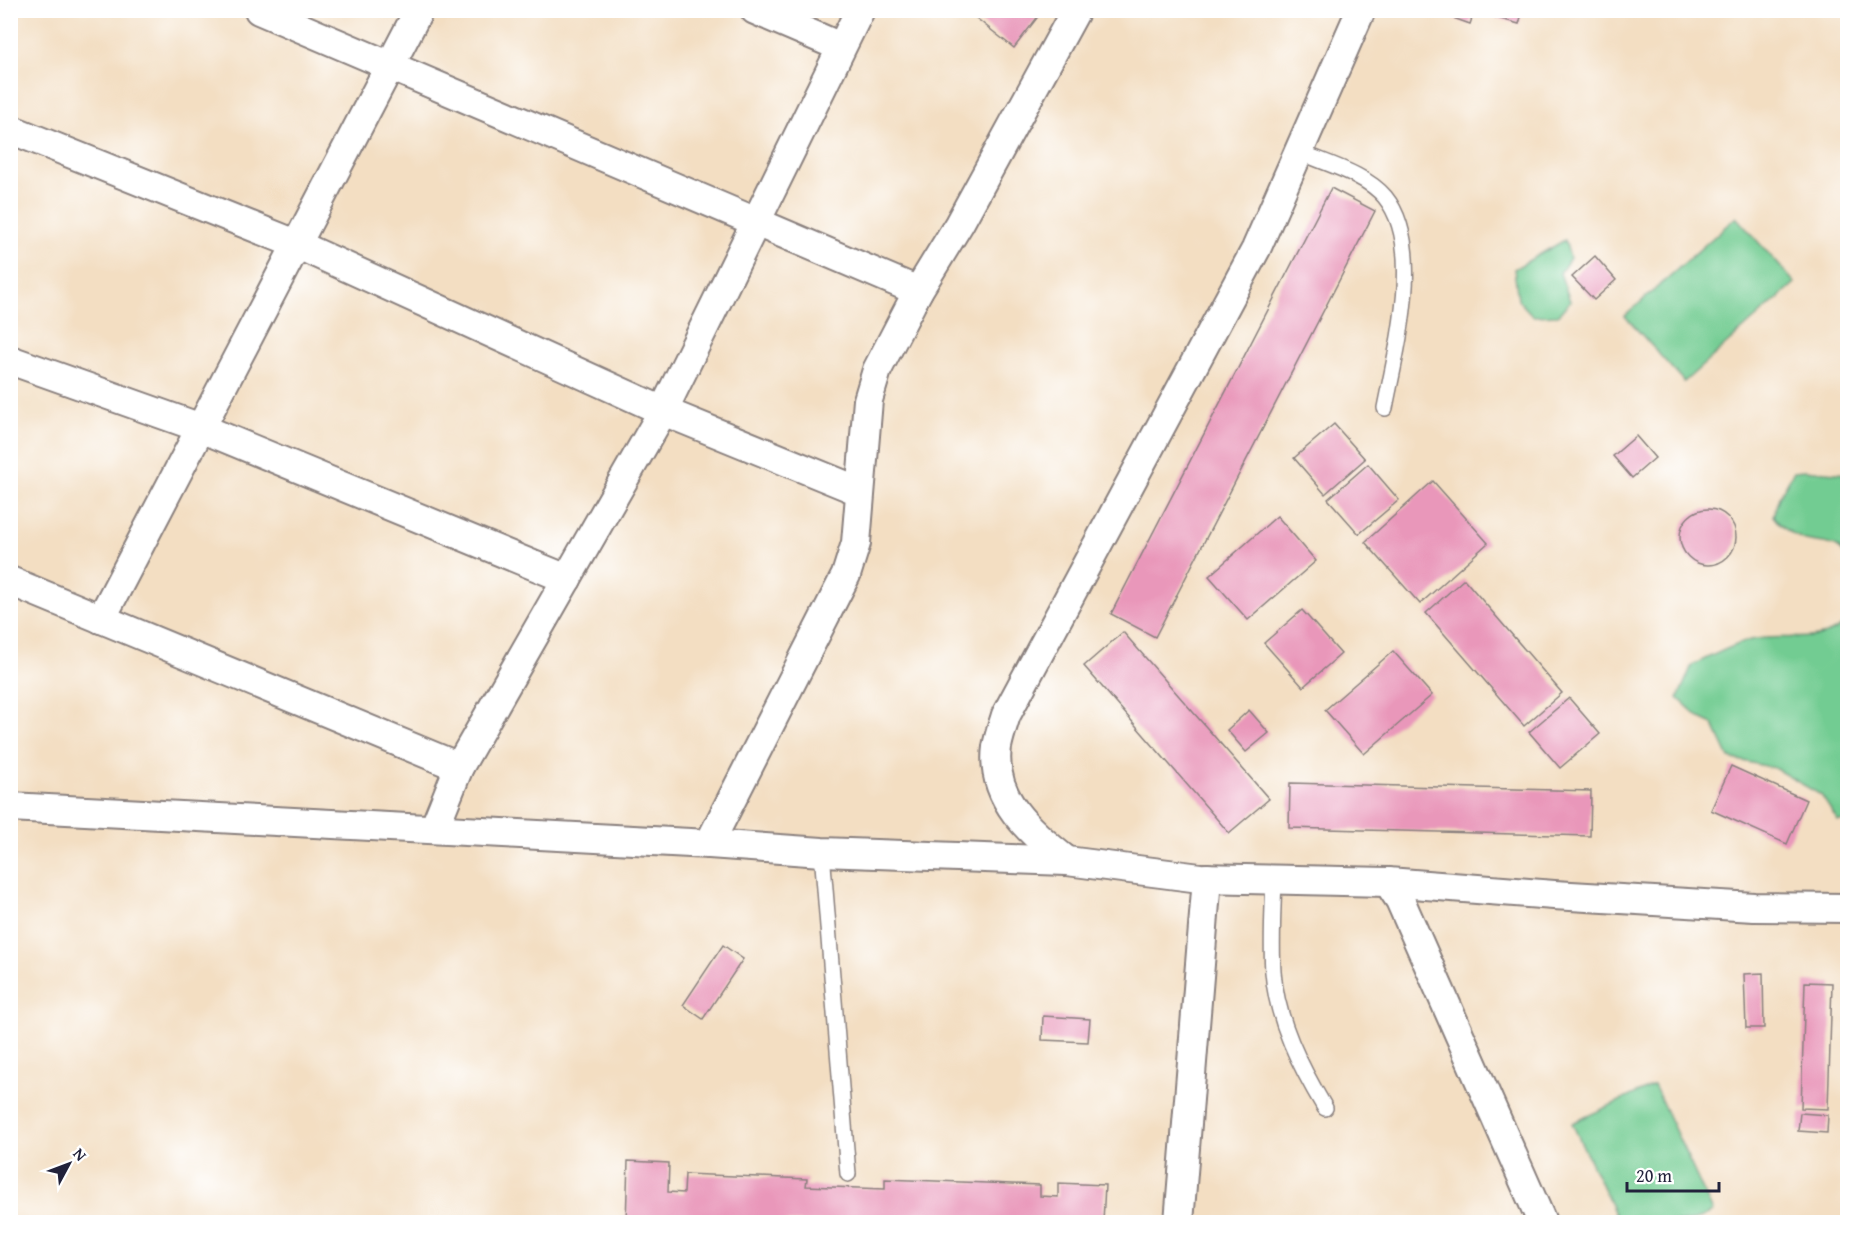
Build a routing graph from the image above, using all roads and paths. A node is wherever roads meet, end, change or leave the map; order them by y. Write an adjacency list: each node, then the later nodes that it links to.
1 (259, 10): 8 (street)
2 (419, 10): 8 (street)
3 (755, 10): 7 (street)
4 (860, 10): 7 (street)
5 (1076, 10): 13 (street)
6 (1361, 10): 10 (street)
7 (841, 47): 11 (street)
8 (390, 66): 11 (street); 12 (street)
9 (10, 129): 12 (street)
10 (1300, 152): 15 (lane); 27 (street)
11 (756, 222): 13 (street); 16 (street)
12 (296, 244): 16 (street); 17 (street)
13 (918, 291): 18 (street)
14 (10, 360): 17 (street)
15 (1385, 408)
16 (663, 411): 18 (street); 19 (street)
17 (201, 428): 19 (street); 21 (street)
18 (859, 491): 25 (street)
19 (567, 579): 22 (street)
20 (10, 581): 21 (street)
21 (101, 619): 22 (street)
22 (459, 766): 24 (street)
23 (10, 807): 24 (street)
24 (434, 829): 25 (street)
25 (709, 844): 26 (street)
26 (822, 852): 27 (street); 33 (lane)
27 (1067, 861): 28 (street)
28 (1207, 878): 29 (street); 34 (street)
29 (1274, 879): 30 (street); 32 (lane)
30 (1388, 882): 31 (street); 35 (street)
31 (1848, 908)
32 (1325, 1108)
33 (848, 1174)
34 (1179, 1222)
35 (1542, 1222)

